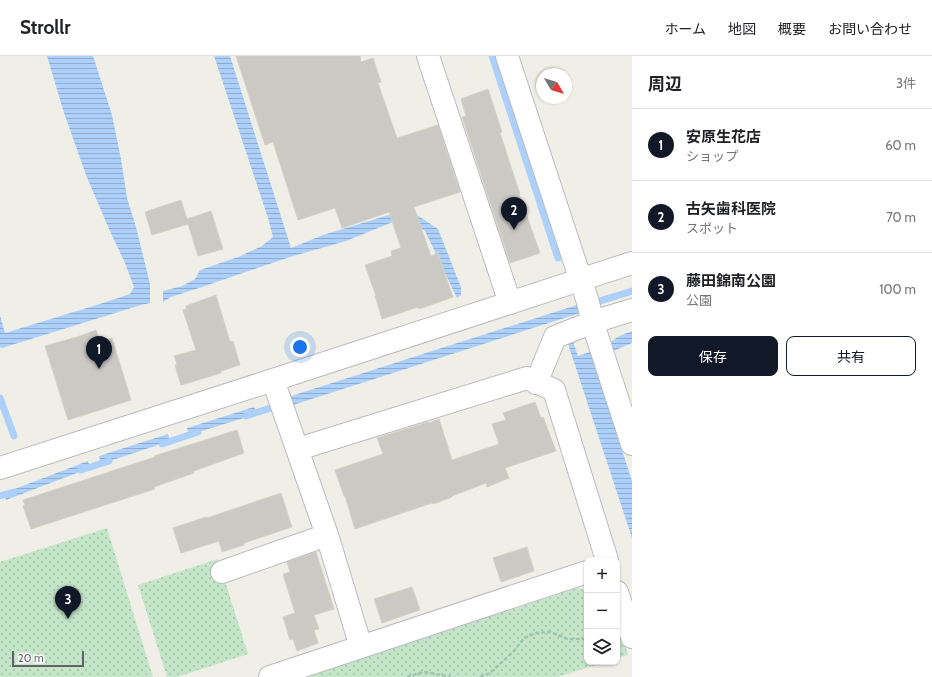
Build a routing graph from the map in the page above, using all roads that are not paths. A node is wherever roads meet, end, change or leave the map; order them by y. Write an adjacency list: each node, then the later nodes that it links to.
1 (428, 56): 4 (street)
2 (507, 56): 5 (street)
3 (632, 263): 5 (street)
4 (510, 303): 5 (street); 8 (street)
5 (588, 303): 6 (street); 7 (street); 9 (street)
6 (632, 310)
7 (536, 382): 10 (street); 13 (street)
8 (278, 396): 10 (street); 11 (street)
9 (632, 444)
10 (298, 450): 12 (street)
11 (0, 468)
12 (327, 535): 14 (street); 18 (street)
13 (606, 557)
14 (222, 572)
15 (584, 573): 18 (street)
16 (617, 593): 17 (street)
17 (632, 637)
18 (362, 647): 19 (street)
19 (270, 677)

